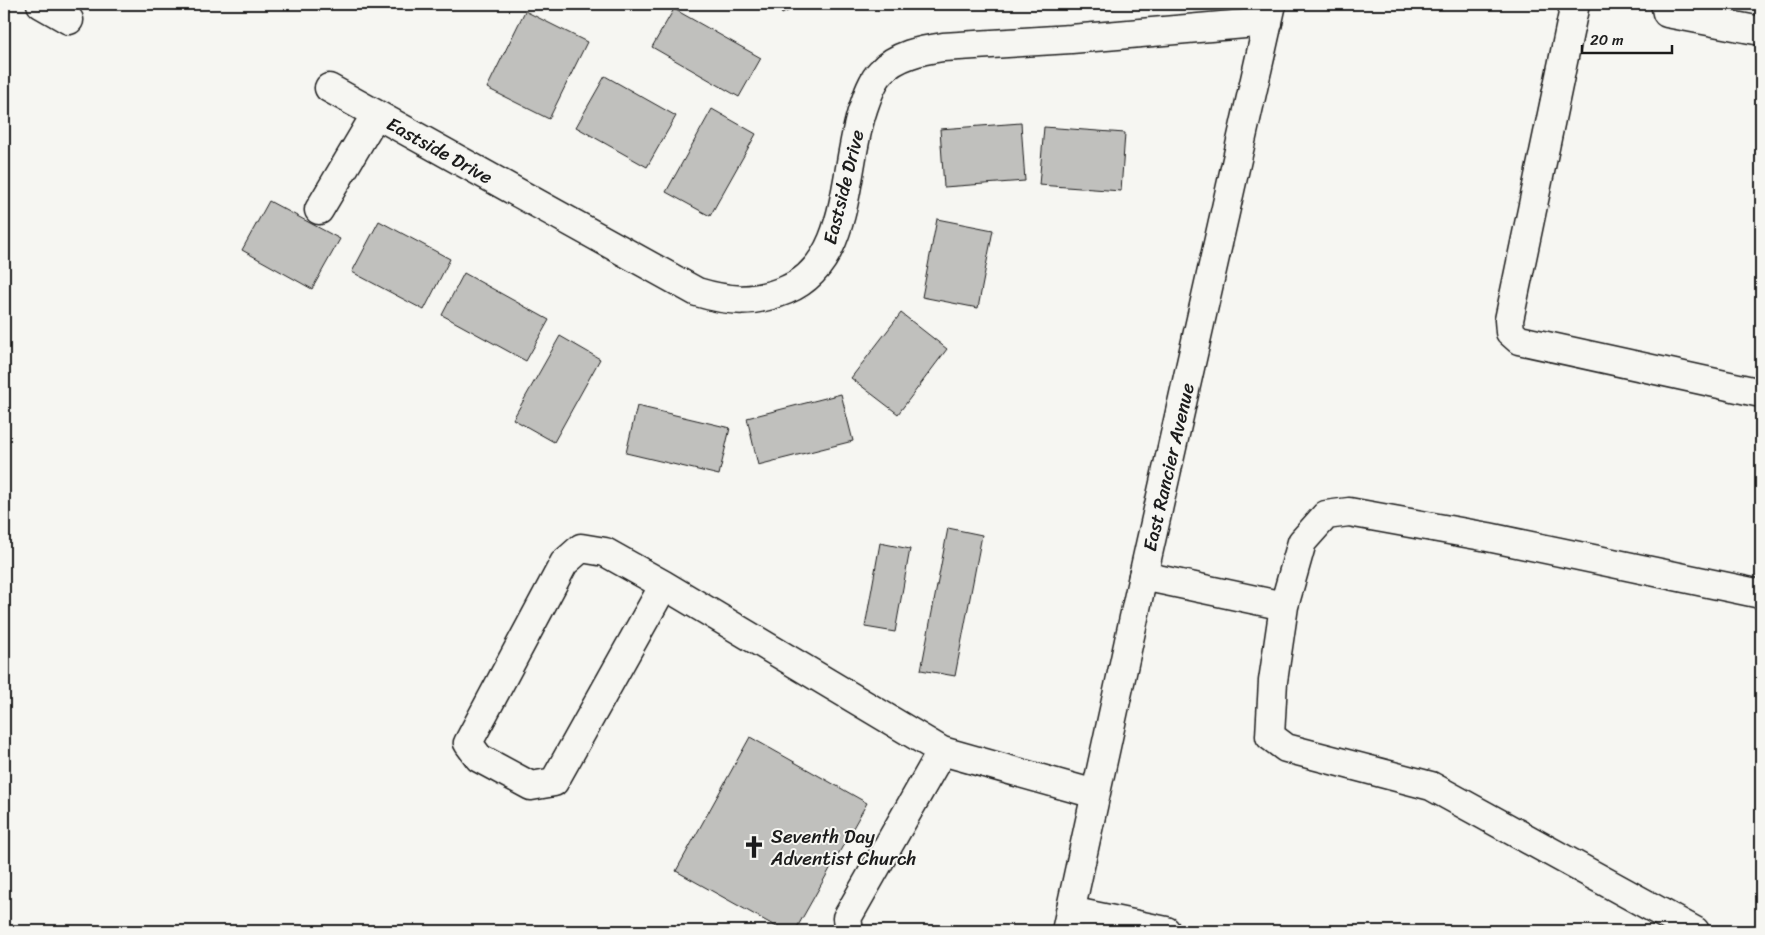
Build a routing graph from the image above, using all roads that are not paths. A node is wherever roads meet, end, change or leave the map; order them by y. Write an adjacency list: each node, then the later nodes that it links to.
1 (41, 4): 5 (street)
2 (1575, 4): 10 (street)
3 (1665, 4): 6 (street)
4 (1270, 13): 8 (street, Eastside Drive); 11 (street, East Rancier Avenue)
5 (69, 20)
6 (1761, 31)
7 (329, 88): 8 (street, Eastside Drive)
8 (376, 114): 9 (street)
9 (320, 210)
10 (1761, 393)
11 (1143, 576): 14 (street); 16 (street, East Rancier Avenue)
12 (664, 585): 12 (street); 15 (street)
13 (1761, 594): 14 (street)
14 (1284, 606): 20 (street)
15 (942, 751): 16 (street); 18 (street)
16 (1095, 794): 17 (street, East Rancier Avenue)
17 (1068, 921): 19 (street)
18 (849, 931)
19 (1166, 931)
20 (1695, 931)

